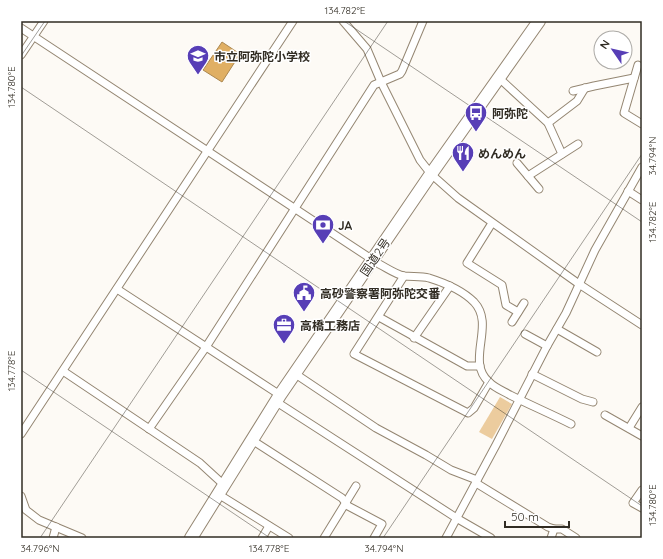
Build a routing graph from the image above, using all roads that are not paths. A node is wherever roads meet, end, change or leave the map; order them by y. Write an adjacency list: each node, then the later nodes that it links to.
1 (44, 21): 7 (street)
2 (293, 21): 18 (street)
3 (343, 21): 12 (street)
4 (424, 21): 12 (street)
5 (539, 21): 10 (highway, 国道2号)
6 (21, 28): 7 (street)
7 (34, 36): 8 (street); 18 (street)
8 (21, 55)
9 (638, 65): 11 (street)
10 (499, 78): 15 (street); 22 (highway, 国道2号)
11 (634, 78): 13 (street); 16 (street)
12 (381, 82): 22 (street); 28 (street)
13 (585, 88): 14 (street); 15 (street)
14 (573, 91)
15 (548, 123): 19 (street)
16 (642, 124)
17 (578, 144): 19 (street)
18 (208, 152): 28 (street); 34 (street)
19 (562, 154): 23 (street)
20 (517, 163): 23 (street)
21 (642, 167): 24 (street)
22 (431, 174): 29 (street); 30 (highway, 国道2号)
23 (528, 176): 25 (street)
24 (639, 178): 26 (street)
25 (539, 189)
26 (628, 191): 27 (street); 32 (street)
27 (642, 200)
28 (296, 209): 30 (street); 44 (street)
29 (492, 223): 32 (street); 36 (street)
30 (373, 259): 31 (street); 48 (highway, 国道2号)
31 (404, 276): 33 (street); 37 (street)
32 (579, 284): 39 (street); 40 (street)
33 (450, 286): 42 (street); 46 (street)
34 (117, 289): 44 (street); 47 (street)
35 (524, 303): 36 (street)
36 (518, 312): 38 (street)
37 (379, 317): 42 (street); 50 (street)
38 (512, 322)
39 (642, 325)
40 (557, 329): 43 (street); 45 (street)
41 (525, 334): 43 (street)
42 (414, 338): 46 (street)
43 (547, 346): 49 (street)
44 (206, 347): 51 (street); 58 (street)
45 (597, 352)
46 (480, 366): 50 (street)
47 (62, 371): 58 (street); 59 (street)
48 (294, 374): 51 (highway, 国道2号); 62 (street)
49 (532, 374): 52 (street); 53 (street)
50 (489, 382): 52 (street)
51 (277, 398): 61 (highway, 国道2号); 70 (street)
52 (520, 400): 56 (street); 62 (street)
53 (593, 402)
54 (642, 407): 57 (street)
55 (605, 415): 57 (street)
56 (571, 424)
57 (629, 428): 60 (street)
58 (149, 429): 64 (street)
59 (21, 434)
60 (642, 436)
61 (252, 440): 64 (highway, 国道2号); 67 (street)
62 (477, 482): 70 (street); 73 (street)
63 (356, 486): 67 (street)
64 (221, 490): 71 (street); 76 (highway, 国道2号)
65 (642, 490): 69 (street)
66 (21, 496): 68 (street)
67 (346, 502): 79 (street); 80 (street)
68 (24, 508): 72 (street)
69 (642, 508)
70 (458, 519): 81 (street); 82 (street)
71 (269, 526): 77 (street); 78 (street)
72 (56, 527): 74 (street); 75 (street)
73 (554, 529): 83 (street); 84 (street)
74 (53, 538)
75 (82, 538)
76 (191, 538)
77 (262, 538)
78 (289, 538)
79 (324, 538)
80 (374, 538)
81 (446, 538)
82 (491, 538)
83 (551, 538)
84 (576, 538)

